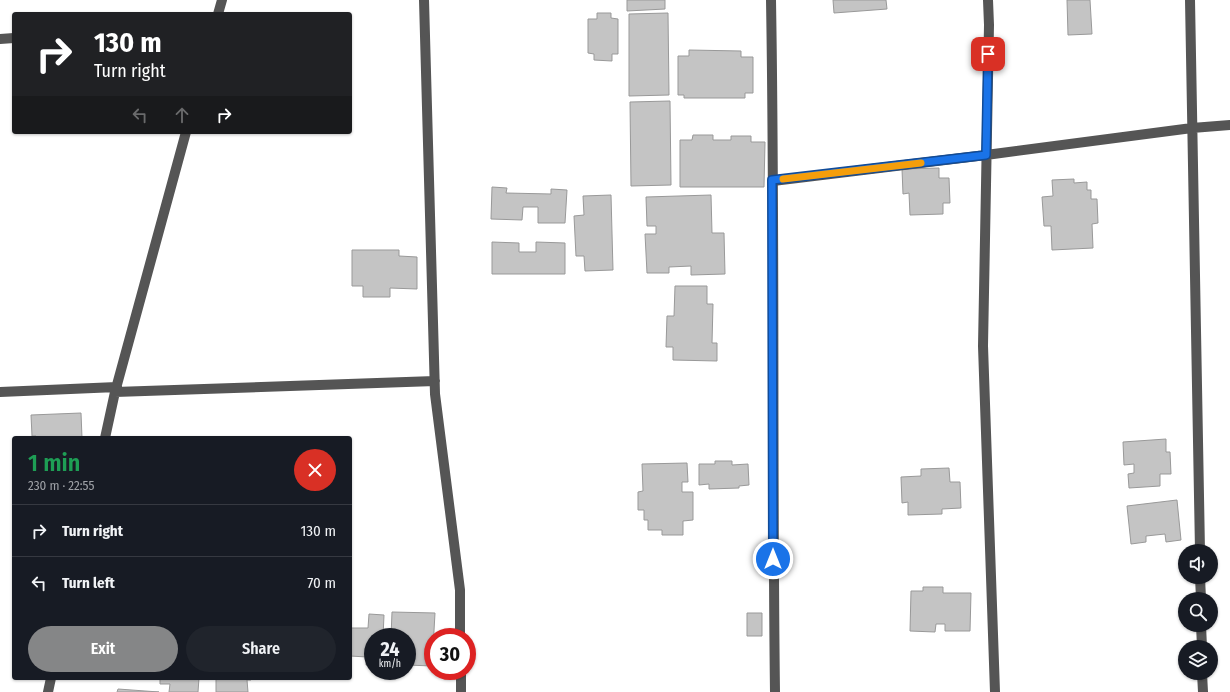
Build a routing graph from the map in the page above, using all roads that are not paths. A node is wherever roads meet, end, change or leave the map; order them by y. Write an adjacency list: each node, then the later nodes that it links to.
1 (222, 0): 6 (street)
2 (424, 0): 14 (street)
3 (771, 0): 13 (street)
4 (988, 0): 12 (street)
5 (1190, 0): 10 (street)
6 (219, 12)
7 (12, 38): 8 (street)
8 (0, 39)
9 (1230, 125): 10 (street)
10 (1192, 128): 12 (street); 18 (street)
11 (185, 134): 15 (street)
12 (986, 155): 13 (street); 26 (street)
13 (772, 180): 25 (street)
14 (435, 381): 15 (street); 19 (street)
15 (116, 390): 16 (street); 17 (street)
16 (0, 392)
17 (105, 436)
18 (1200, 544)
19 (460, 628)
20 (51, 680): 23 (street)
21 (461, 680): 24 (street)
22 (1202, 680): 27 (street)
23 (48, 692)
24 (461, 692)
25 (775, 692)
26 (995, 692)
27 (1202, 692)

